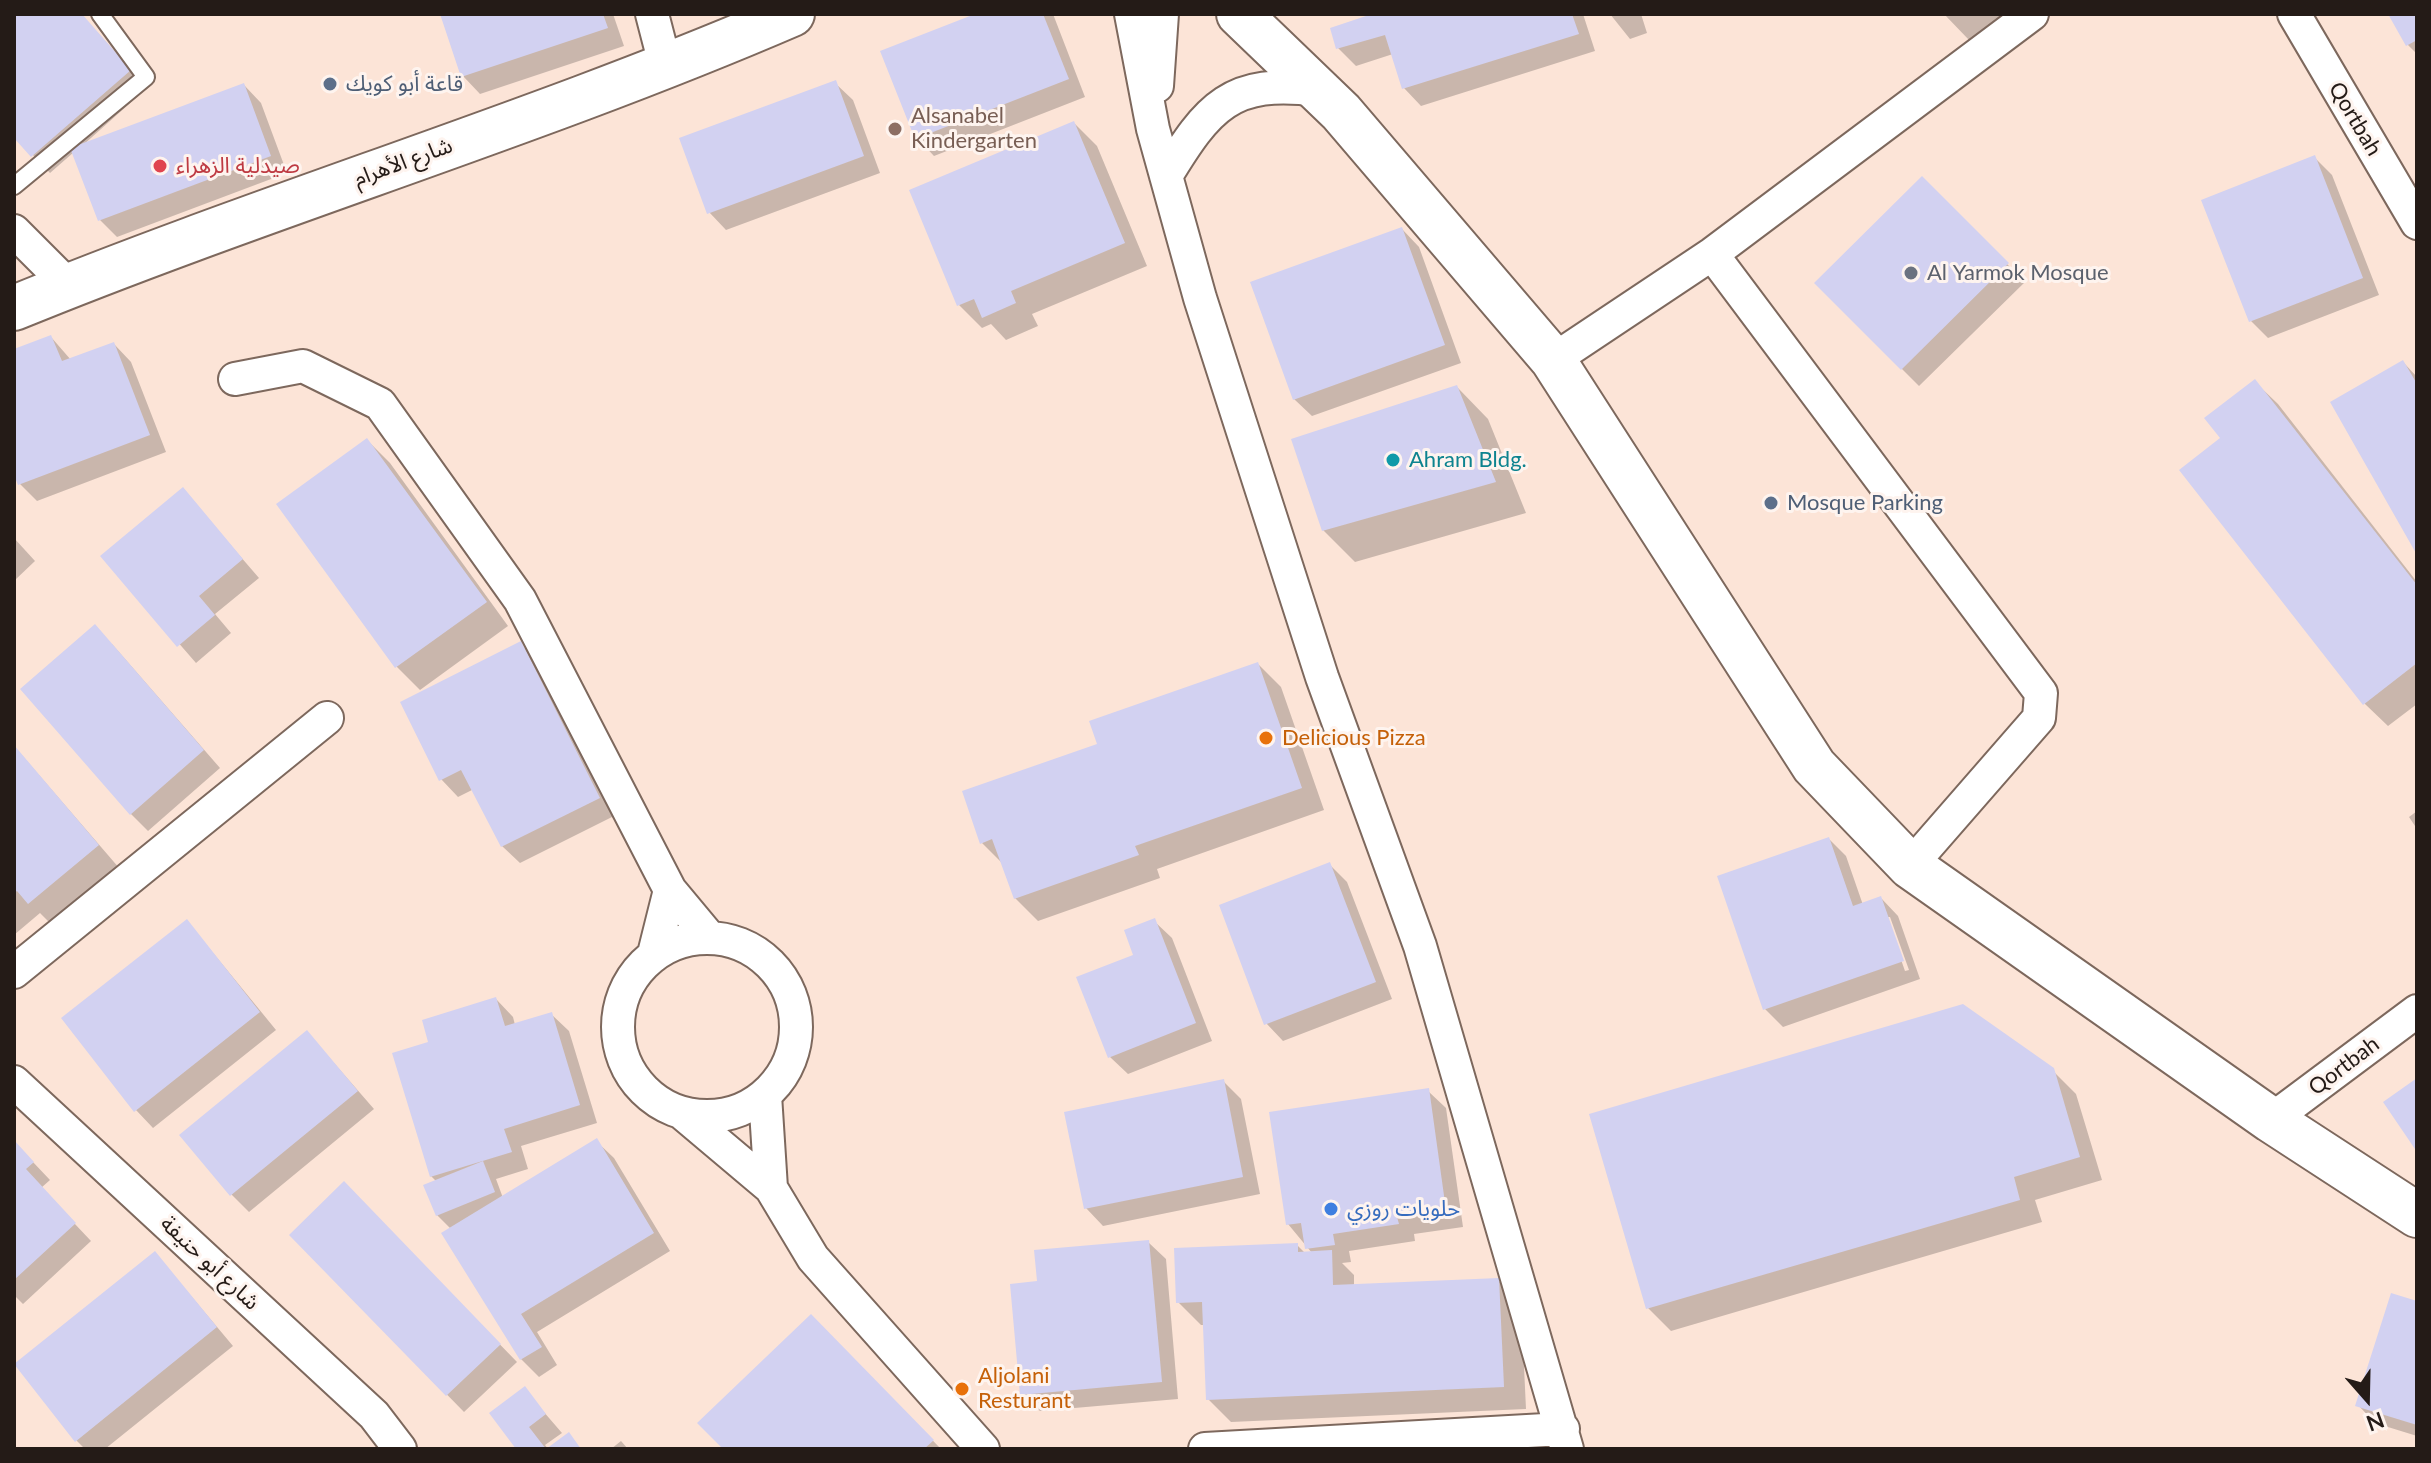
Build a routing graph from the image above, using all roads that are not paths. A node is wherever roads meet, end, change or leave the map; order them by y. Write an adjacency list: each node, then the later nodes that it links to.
1 (100, 14): 14 (lane)
2 (652, 14): 10 (street)
3 (792, 14): 10 (street, شارع الأهرام)
4 (1131, 14): 12 (street)
5 (1162, 14): 12 (street)
6 (1239, 14): 11 (street)
7 (1281, 14): 11 (street)
8 (2032, 14): 17 (street)
9 (2294, 14): 15 (street, Qortbah)
10 (666, 68): 18 (street, شارع الأهرام)
11 (1330, 101): 13 (street); 20 (street)
12 (1153, 129): 13 (street)
13 (1166, 176): 35 (street)
14 (14, 186)
15 (2417, 223)
16 (14, 231): 18 (street)
17 (1712, 254): 20 (street); 23 (street)
18 (69, 286): 19 (street, شارع الأهرام)
19 (14, 308)
20 (1553, 360): 23 (street)
21 (235, 379): 24 (street)
22 (327, 718): 27 (street)
23 (1910, 866): 32 (street)
24 (670, 890): 25 (street); 26 (street)
25 (710, 938): 26 (street); 30 (street)
26 (654, 954): 31 (street)
27 (14, 972)
28 (2417, 1011): 32 (street, Qortbah)
29 (14, 1082): 36 (street, شارع أبو حنيفة)
30 (765, 1095): 31 (street); 33 (street)
31 (682, 1113): 33 (street)
32 (2271, 1120): 34 (street)
33 (771, 1188): 37 (street)
34 (2417, 1215)
35 (1565, 1439): 38 (street)
36 (400, 1449)
37 (983, 1449)
38 (1205, 1449)

